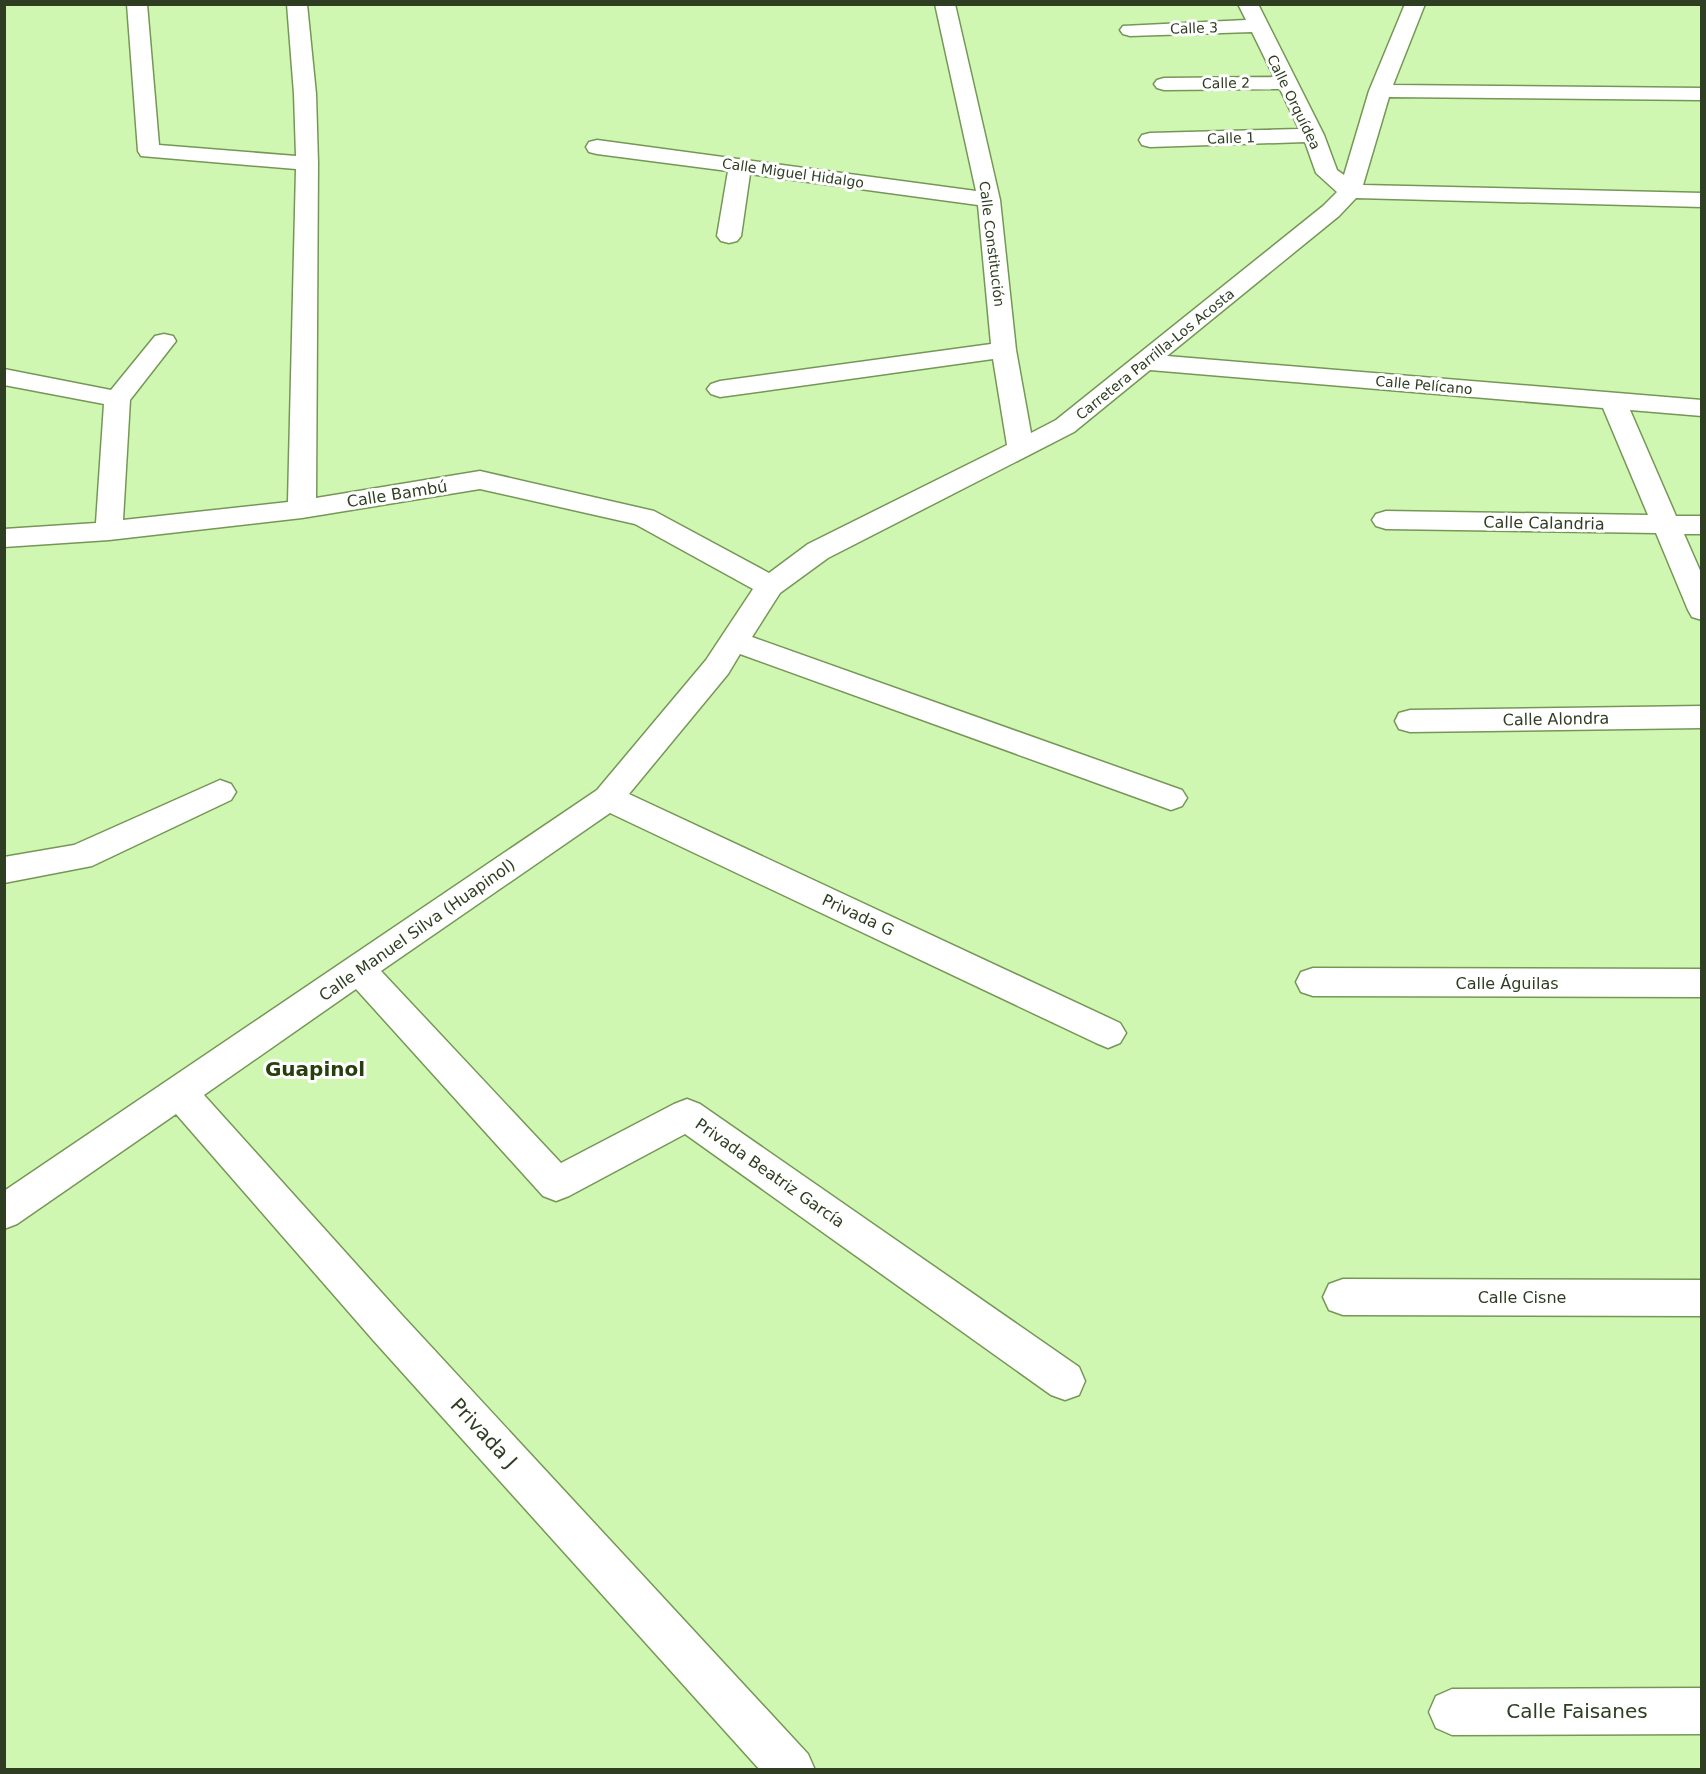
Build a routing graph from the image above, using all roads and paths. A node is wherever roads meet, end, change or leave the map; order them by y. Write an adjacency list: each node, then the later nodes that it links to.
1 (137, 4): 15 (street)
2 (297, 4): 15 (street)
3 (945, 4): 18 (street, Calle Constitución)
4 (1248, 4): 6 (street, Calle Orquídea)
5 (1414, 4): 10 (street, Carretera Parrilla-Los Acosta)
6 (1257, 26): 7 (street, Calle 3); 8 (street, Calle Orquídea)
7 (1130, 30)
8 (1287, 83): 9 (street, Calle 2); 12 (street, Calle Orquídea)
9 (1164, 84)
10 (1380, 92): 11 (street); 17 (street, Carretera Parrilla-Los Acosta)
11 (1701, 94)
12 (1313, 135): 13 (street, Calle 1); 17 (street, Calle Orquídea)
13 (1150, 140)
14 (597, 147): 16 (street, Calle Miguel Hidalgo)
15 (307, 163): 30 (street)
16 (740, 165): 18 (street, Calle Miguel Hidalgo); 20 (street)
17 (1350, 191): 19 (street); 23 (street, Carretera Parrilla-Los Acosta)
18 (989, 200): 22 (street, Calle Constitución)
19 (1701, 200)
20 (729, 236)
21 (164, 341): 26 (street)
22 (1004, 350): 25 (street); 29 (street, Calle Constitución)
23 (1146, 362): 27 (street, Calle Pelícano); 29 (street, Carretera Parrilla-Los Acosta)
24 (4, 377): 26 (street)
25 (720, 389)
26 (117, 399): 34 (street)
27 (1612, 400): 28 (street, Calle Pelícano); 32 (street)
28 (1701, 408)
29 (1021, 450): 36 (street, Carretera Parrilla-Los Acosta)
30 (303, 509): 34 (street, Calle Bambú); 36 (street, Calle Bambú)
31 (1386, 520): 32 (street, Calle Calandria)
32 (1664, 525): 33 (street, Calle Calandria); 37 (street)
33 (1701, 525)
34 (109, 531): 35 (street, Calle Bambú)
35 (4, 538)
36 (770, 586): 38 (street, Calle Manuel Silva (Huapinol))
37 (1701, 610)
38 (734, 641): 42 (street, Calle Manuel Silva (Huapinol)); 43 (street)
39 (1701, 717): 40 (street, Calle Alondra)
40 (1410, 721)
41 (220, 792): 44 (street)
42 (608, 798): 45 (street, Calle Manuel Silva (Huapinol)); 48 (street, Privada G)
43 (1171, 798)
44 (4, 870)
45 (359, 970): 49 (street, Calle Manuel Silva (Huapinol)); 53 (street, Privada Beatriz García)
46 (1313, 982): 47 (street, Calle Águilas)
47 (1701, 983)
48 (1108, 1033)
49 (179, 1092): 50 (street, Calle Manuel Silva (Huapinol)); 56 (street, Privada J)
50 (4, 1212)
51 (1343, 1297): 52 (street, Calle Cisne)
52 (1701, 1298)
53 (1065, 1381)
54 (1701, 1711): 55 (street, Calle Faisanes)
55 (1452, 1712)
56 (792, 1770)

